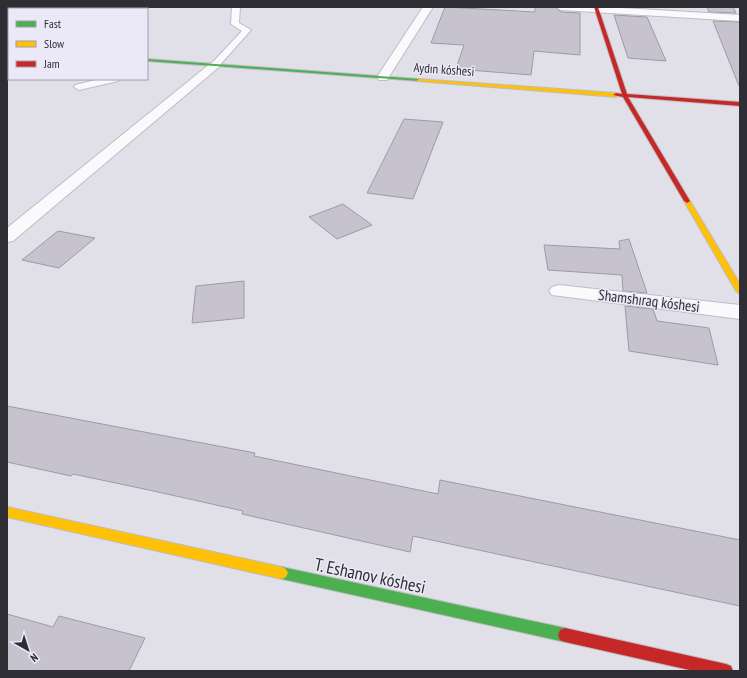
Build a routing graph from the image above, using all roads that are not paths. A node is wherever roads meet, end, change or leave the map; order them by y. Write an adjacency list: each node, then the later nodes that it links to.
1 (236, 7): 7 (lane)
2 (428, 7): 8 (street)
3 (561, 7): 4 (street)
4 (596, 8): 5 (street); 11 (street)
5 (740, 18)
6 (148, 61): 7 (street, Aydın kóshesi)
7 (215, 65): 8 (street, Aydın kóshesi); 13 (street)
8 (383, 77): 11 (street, Aydın kóshesi)
9 (110, 80): 10 (lane)
10 (79, 87)
11 (625, 96): 12 (street, Aydın kóshesi); 15 (street)
12 (740, 104)
13 (7, 237)
14 (559, 291): 16 (street, Shamshıraq kóshesi)
15 (740, 291)
16 (740, 312)
17 (7, 512): 18 (street, T. Eshanov kóshesi)
18 (726, 671)

